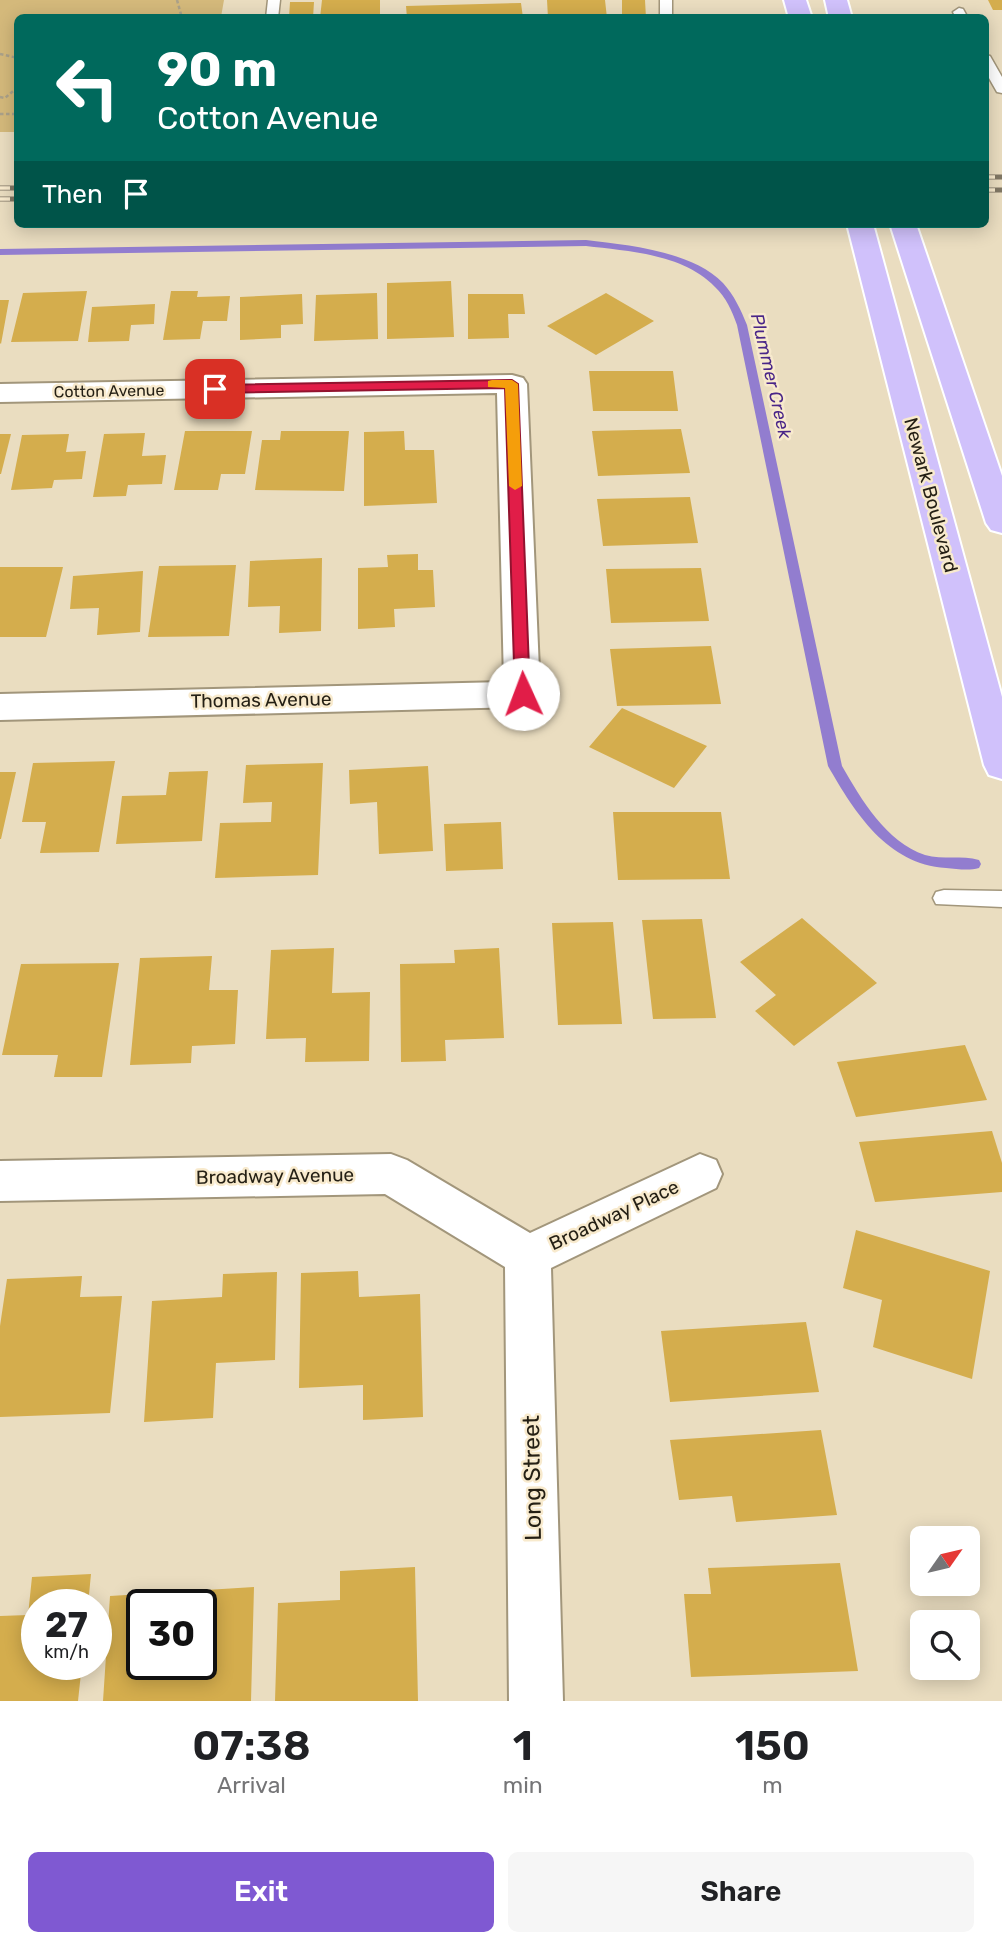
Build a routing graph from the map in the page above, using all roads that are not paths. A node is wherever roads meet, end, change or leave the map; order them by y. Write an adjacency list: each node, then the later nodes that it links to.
1 (989, 67): 2 (lane)
2 (1002, 89)
3 (904, 230): 6 (main road)
4 (862, 231): 9 (main road, Newark Boulevard)
5 (0, 393): 7 (street, Cotton Avenue)
6 (1002, 523)
7 (523, 694): 8 (street, Thomas Avenue)
8 (0, 707)
9 (1002, 765)
10 (944, 898): 11 (lane)
11 (1002, 899)
12 (700, 1174): 14 (street, Broadway Place)
13 (0, 1181): 14 (street, Broadway Avenue)
14 (528, 1256): 15 (street, Long Street)
15 (537, 1701)

